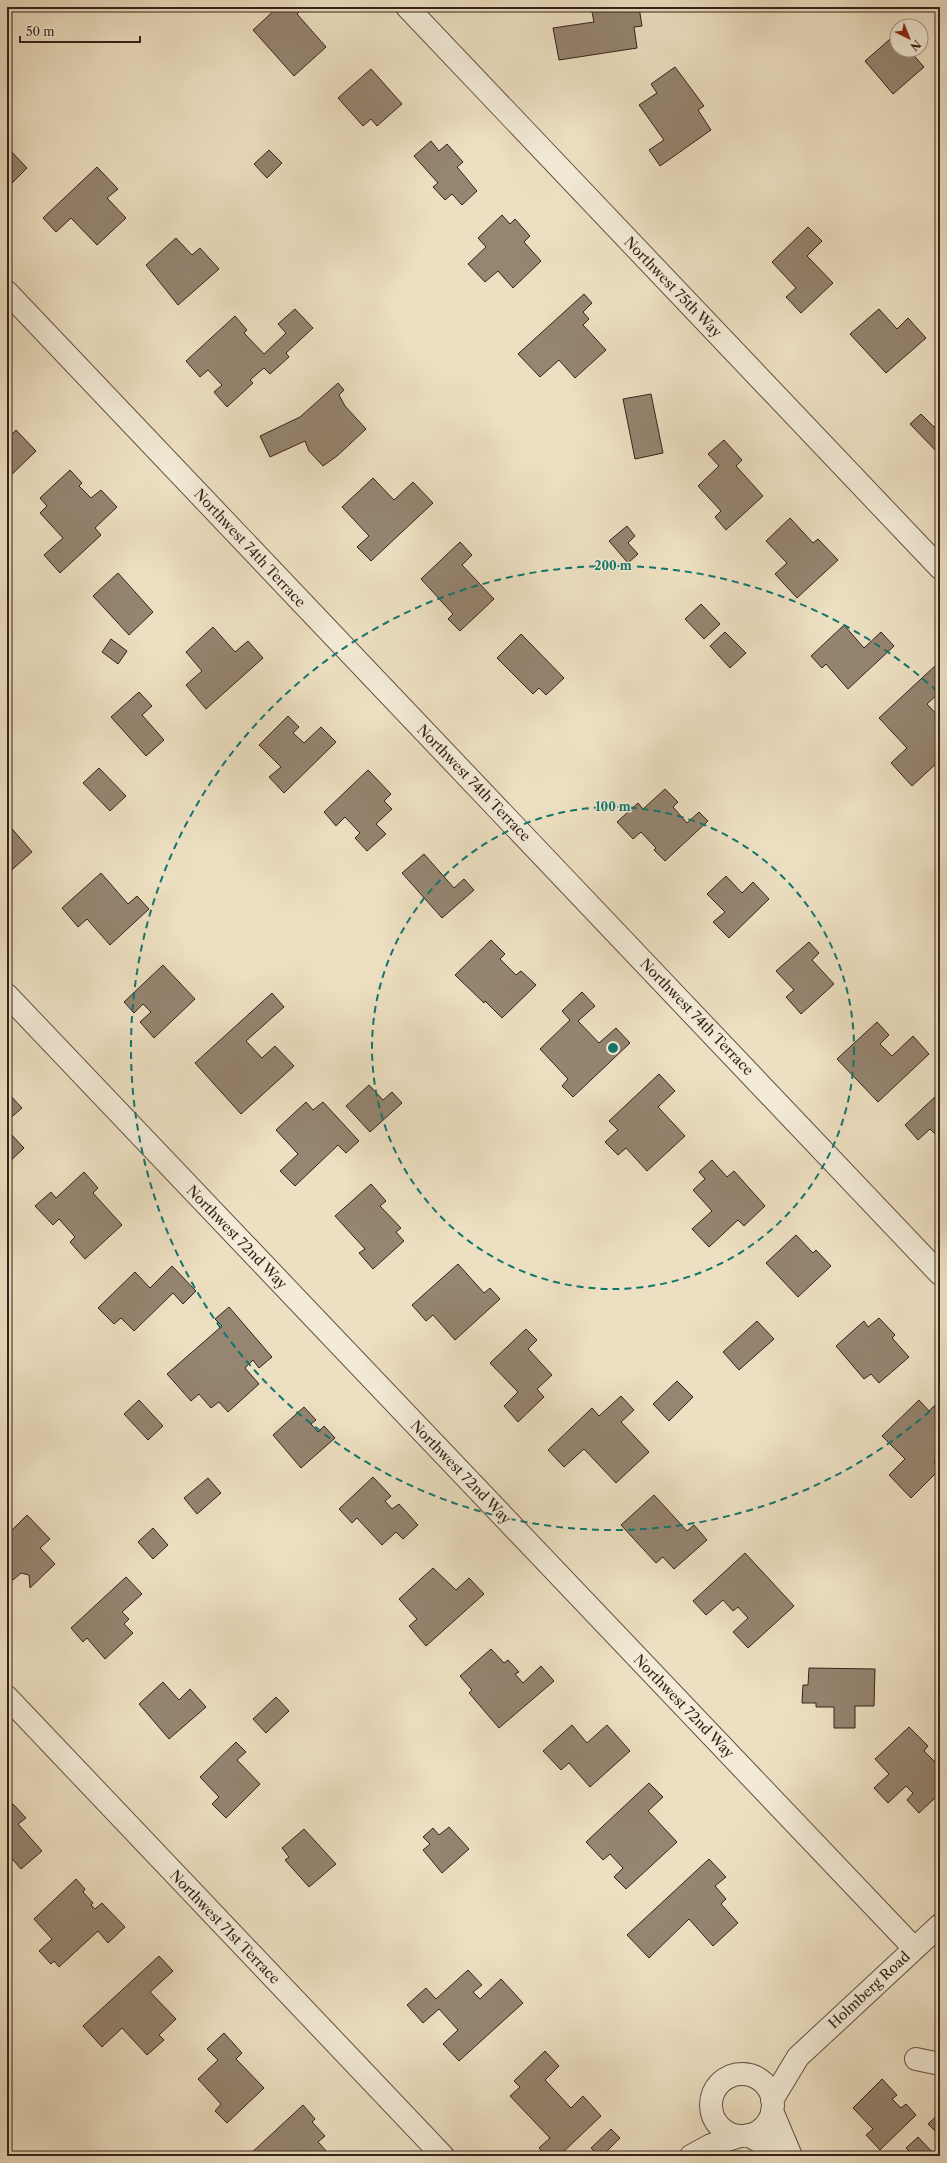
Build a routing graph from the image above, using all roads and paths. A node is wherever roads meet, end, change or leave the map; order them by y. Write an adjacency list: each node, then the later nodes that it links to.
1 (406, 7): 3 (street, Northwest 75th Way)
2 (7, 292): 5 (street, Northwest 74th Terrace)
3 (940, 568)
4 (7, 995): 8 (street, Northwest 72nd Way)
5 (940, 1274)
6 (7, 1697): 16 (street, Northwest 71st Terrace)
7 (940, 1925): 8 (street, Holmberg Road)
8 (914, 1948): 9 (street, Holmberg Road)
9 (798, 2057): 12 (street, Holmberg Road); 13 (street, Holmberg Road)
10 (916, 2059): 11 (street)
11 (940, 2064)
12 (751, 2076): 13 (street); 14 (street)
13 (772, 2105): 15 (street); 20 (street)
14 (712, 2115): 15 (street); 17 (street)
15 (744, 2136): 18 (street); 19 (street)
16 (443, 2156)
17 (682, 2156)
18 (691, 2156)
19 (785, 2156)
20 (791, 2156)

